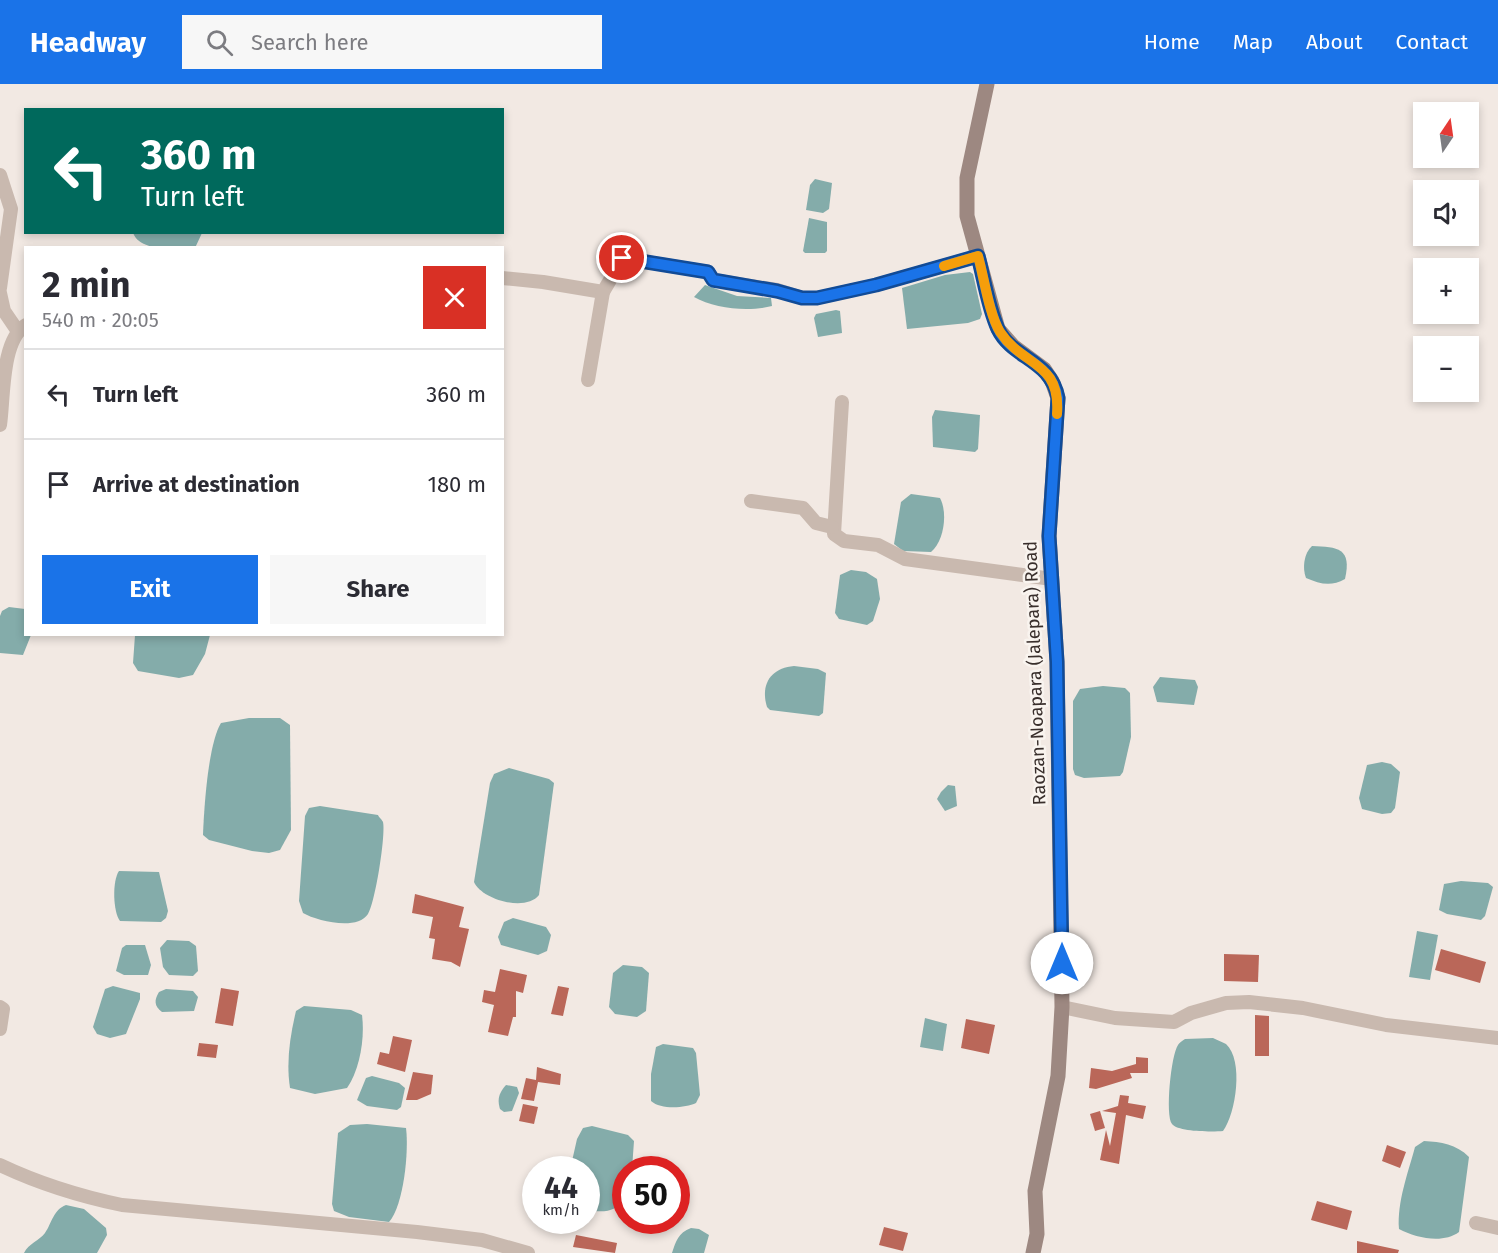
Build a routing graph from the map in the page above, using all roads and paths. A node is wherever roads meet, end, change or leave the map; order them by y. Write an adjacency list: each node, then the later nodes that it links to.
1 (987, 84): 3 (main road, Raozan-Noapara (Jalepara) Road)
2 (0, 176): 5 (street)
3 (978, 256): 6 (street); 14 (main road, Raozan-Noapara (Jalepara) Road)
4 (504, 278): 6 (street)
5 (0, 288)
6 (603, 292): 9 (street)
7 (0, 293): 8 (street)
8 (21, 328): 11 (street)
9 (588, 380)
10 (842, 402): 13 (street)
11 (0, 425)
12 (751, 501): 13 (street)
13 (832, 527): 14 (street)
14 (1052, 579): 16 (main road, Raozan-Noapara (Jalepara) Road)
15 (0, 1007): 17 (street)
16 (1062, 1007): 18 (street); 23 (main road, Raozan-Noapara (Jalepara) Road)
17 (0, 1029)
18 (1498, 1038)
19 (0, 1165): 22 (street)
20 (1476, 1223): 21 (street)
21 (1498, 1228)
22 (528, 1253)
23 (1033, 1253)

